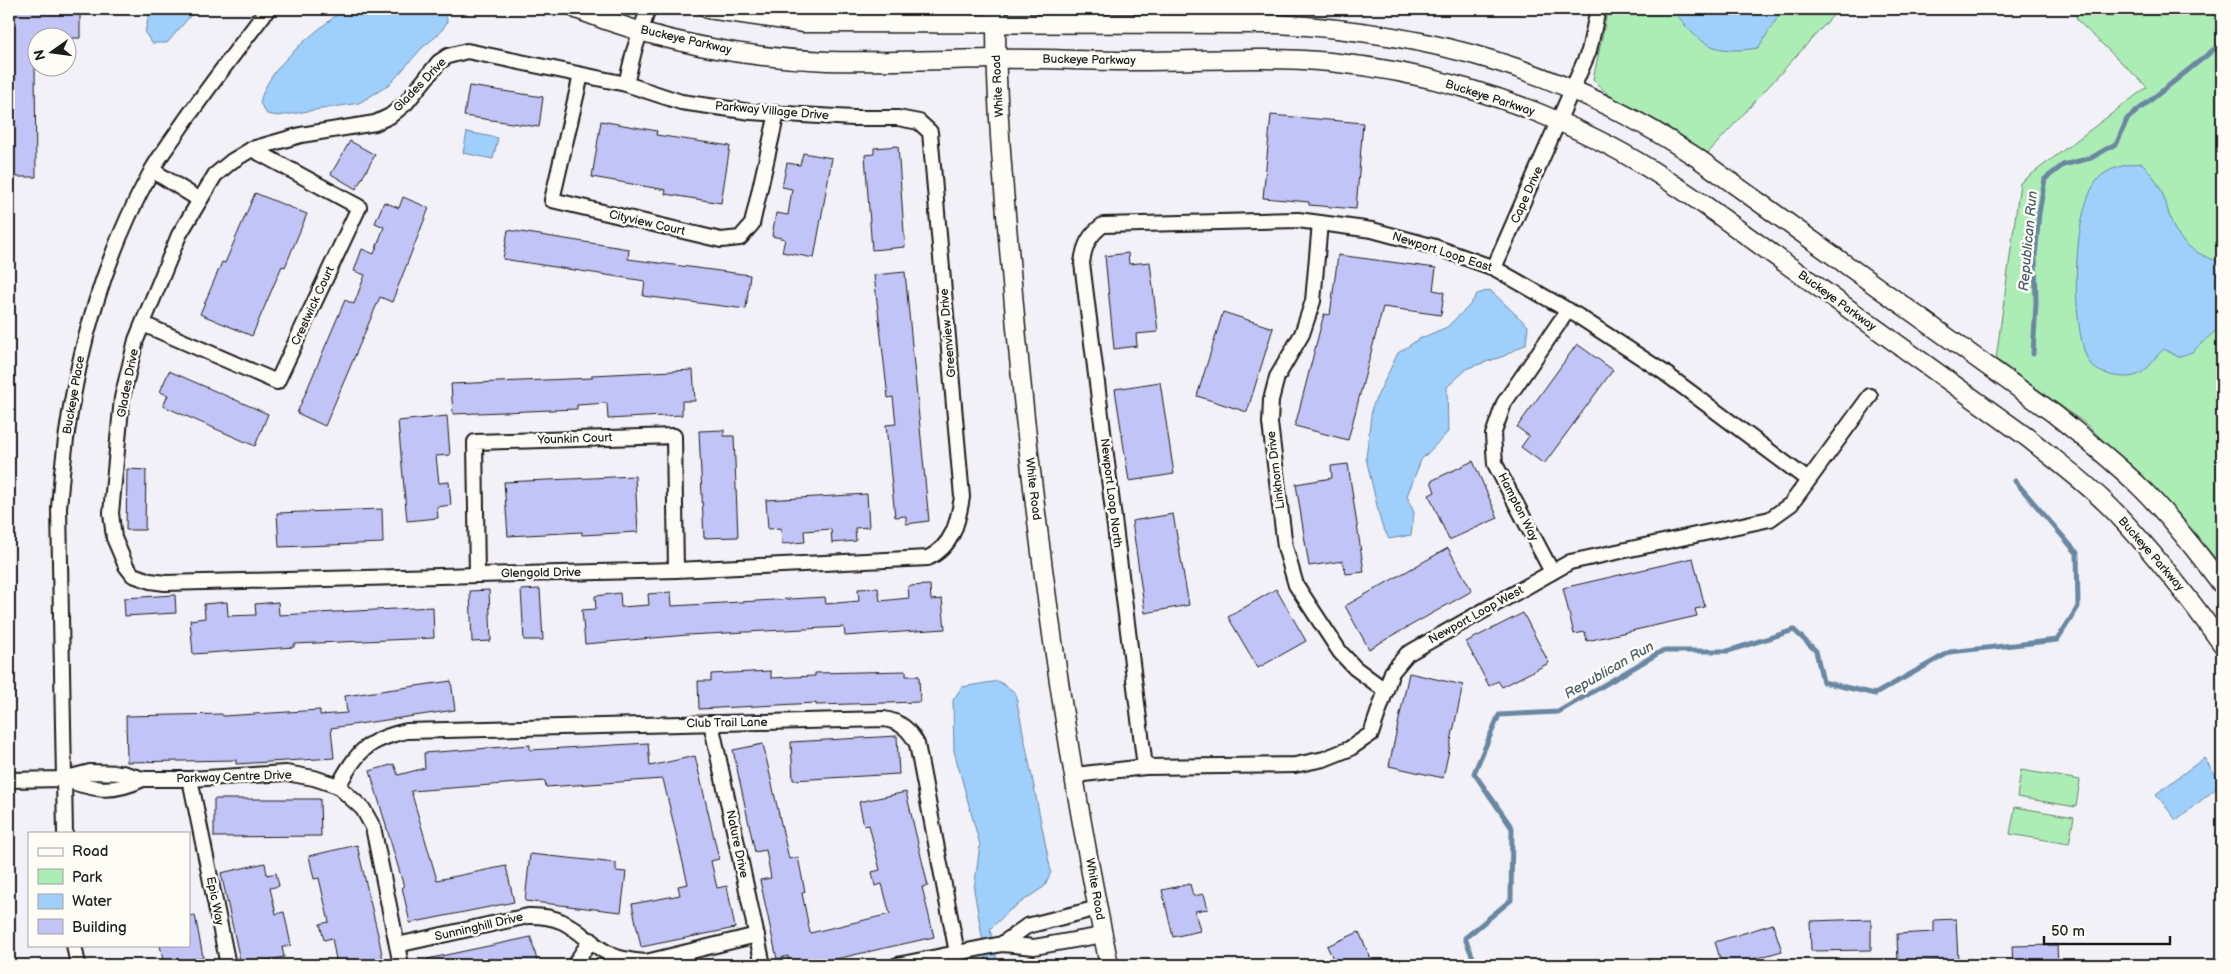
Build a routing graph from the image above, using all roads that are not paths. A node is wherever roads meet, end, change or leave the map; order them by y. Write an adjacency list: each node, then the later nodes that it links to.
1 (268, 9): 17 (street, Buckeye Place)
2 (576, 9): 7 (street, Buckeye Parkway)
3 (648, 9): 7 (street)
4 (708, 9): 6 (street)
5 (1598, 9): 12 (street, Cape Drive)
6 (996, 16): 9 (street, White Road); 12 (street)
7 (640, 30): 9 (street, Buckeye Parkway); 11 (street)
8 (457, 53): 10 (street, Parkway Village Drive); 16 (street, Glades Drive)
9 (996, 58): 14 (street, Buckeye Parkway); 36 (street, White Road)
10 (582, 74): 11 (street, Parkway Village Drive); 13 (street, Cityview Court)
11 (626, 84): 13 (street, Parkway Village Drive)
12 (1572, 88): 14 (street, Cape Drive); 31 (street)
13 (777, 113): 15 (street, Parkway Village Drive)
14 (1559, 121): 21 (street, Cape Drive); 32 (street, Buckeye Parkway)
15 (919, 122): 26 (street, Greenview Drive)
16 (252, 149): 18 (street, Glades Drive); 23 (street, Crestwick Court)
17 (152, 170): 18 (street); 37 (street, Buckeye Place)
18 (200, 200): 23 (street, Glades Drive)
19 (1320, 223): 20 (street, Newport Loop East); 21 (street, Newport Loop East); 33 (street, Linkhorn Drive)
20 (1103, 225): 35 (street, Newport Loop North)
21 (1494, 268): 22 (street, Newport Loop East)
22 (1568, 310): 25 (street, Newport Loop East); 28 (street, Hampton Way)
23 (143, 324): 29 (street, Glades Drive)
24 (1870, 396): 25 (street, Newport Loop West)
25 (1808, 480): 28 (street, Newport Loop West)
26 (945, 546): 27 (street, Glengold Drive)
27 (676, 570): 30 (street, Glengold Drive); 30 (street, Younkin Court)
28 (1552, 572): 33 (street, Newport Loop West)
29 (133, 575): 30 (street, Glengold Drive)
30 (477, 575)
31 (2222, 585)
32 (2222, 644)
33 (1386, 690): 35 (street, Newport Loop West)
34 (711, 723): 40 (street, Club Trail Lane); 43 (street, Nature Drive); 49 (street, Club Trail Lane)
35 (1145, 767): 36 (street, Newport Loop West)
36 (1075, 775): 42 (street, White Road)
37 (64, 779): 38 (street, Parkway Centre Drive); 39 (street, Parkway Centre Drive); 41 (street, Buckeye Place)
38 (190, 779): 40 (street, Parkway Centre Drive); 51 (street, Epic Way)
39 (9, 780)
40 (338, 786): 47 (street, Parkway Centre Drive)
41 (65, 832)
42 (1098, 908): 44 (street, White Road); 46 (street)
43 (757, 935): 45 (street, Sunninghill Drive); 54 (street, Nature Drive)
44 (1103, 935): 46 (street); 56 (street, White Road)
45 (590, 940): 47 (street, Sunninghill Drive); 53 (street)
46 (1002, 944): 49 (street)
47 (397, 945): 52 (street, Parkway Centre Drive)
48 (74, 946): 50 (street)
49 (957, 953): 55 (street)
50 (78, 965)
51 (228, 965)
52 (401, 965)
53 (574, 965)
54 (763, 965)
55 (897, 965)
56 (1110, 965)

